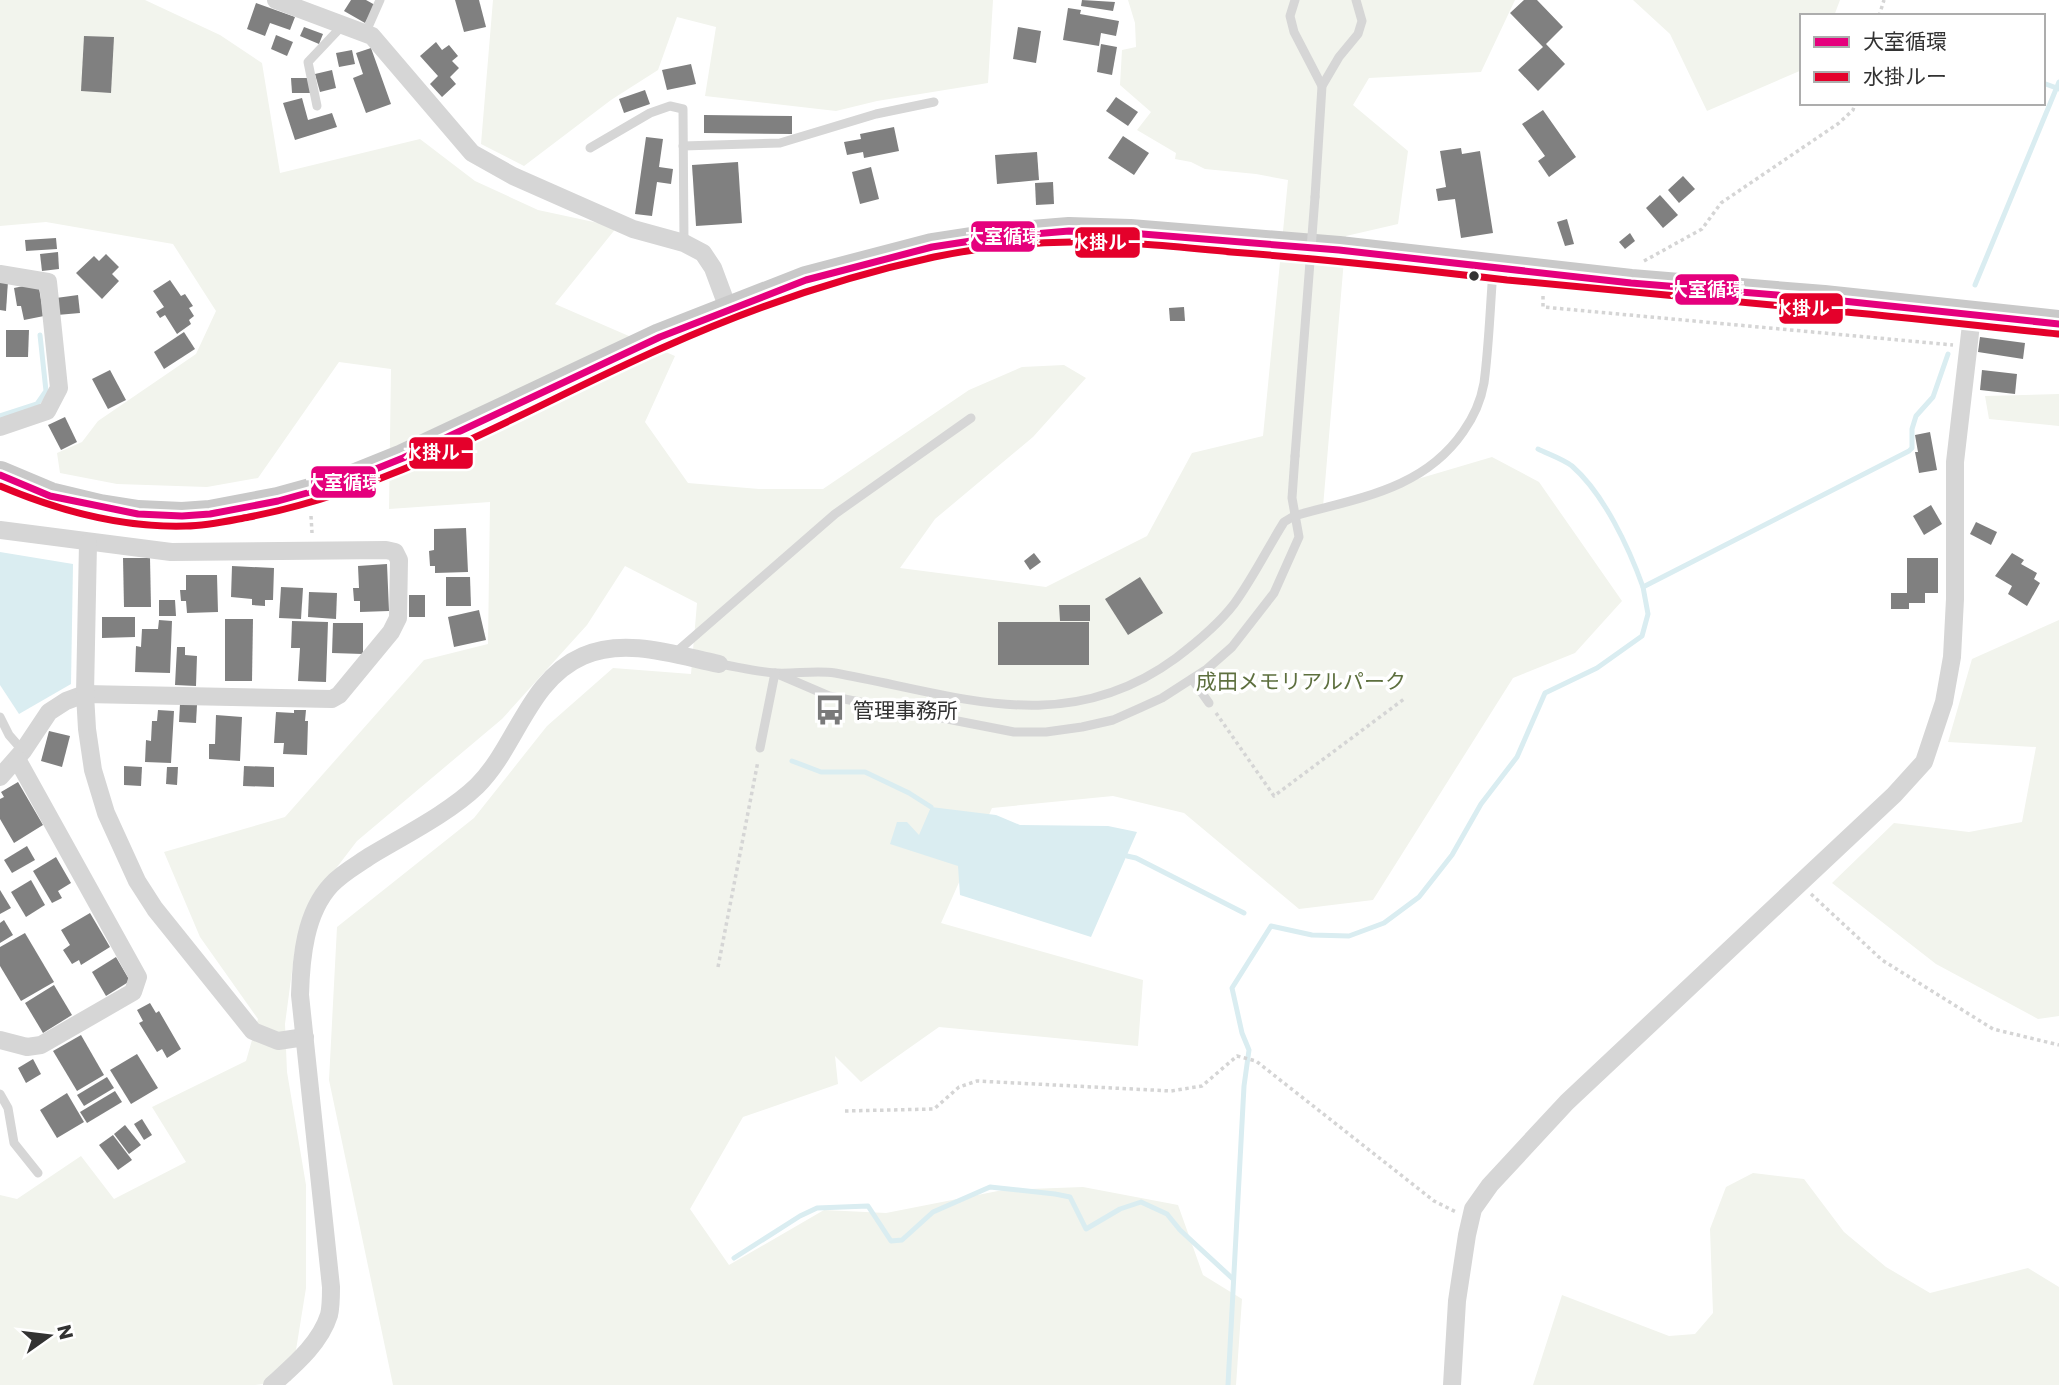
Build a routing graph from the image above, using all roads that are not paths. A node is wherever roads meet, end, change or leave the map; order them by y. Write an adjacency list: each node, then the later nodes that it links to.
1 (276, 0): 5 (street)
2 (380, 0): 6 (lane)
3 (1295, 0): 7 (lane)
4 (1356, 0): 7 (lane)
5 (342, 26): 6 (street); 9 (lane)
6 (365, 34): 12 (street)
7 (1322, 86): 21 (lane, bridge)
8 (934, 102): 10 (lane)
9 (317, 106)
10 (683, 146): 11 (lane); 12 (lane)
11 (590, 148)
12 (684, 243): 15 (street)
13 (1493, 267): 15 (main road); 16 (main road); 21 (lane)
14 (0, 274): 19 (street)
15 (729, 311): 20 (main road)
16 (1972, 316): 17 (main road); 39 (street)
17 (2059, 324)
18 (971, 418): 24 (lane)
19 (0, 427)
20 (0, 475)
21 (1294, 516): 26 (lane); 27 (lane)
22 (0, 530): 23 (street)
23 (88, 543): 28 (street); 28 (street)
24 (673, 655): 25 (street); 34 (street)
25 (719, 664): 26 (lane)
26 (775, 673): 27 (lane); 31 (lane)
27 (1192, 679): 29 (lane)
28 (85, 694): 32 (street); 34 (street)
29 (1209, 703)
30 (0, 717): 32 (lane)
31 (760, 748)
32 (20, 755): 33 (street); 35 (street)
33 (0, 777)
34 (305, 1037): 38 (street)
35 (0, 1040)
36 (0, 1094): 37 (lane)
37 (38, 1173)
38 (272, 1385)
39 (1452, 1385)

